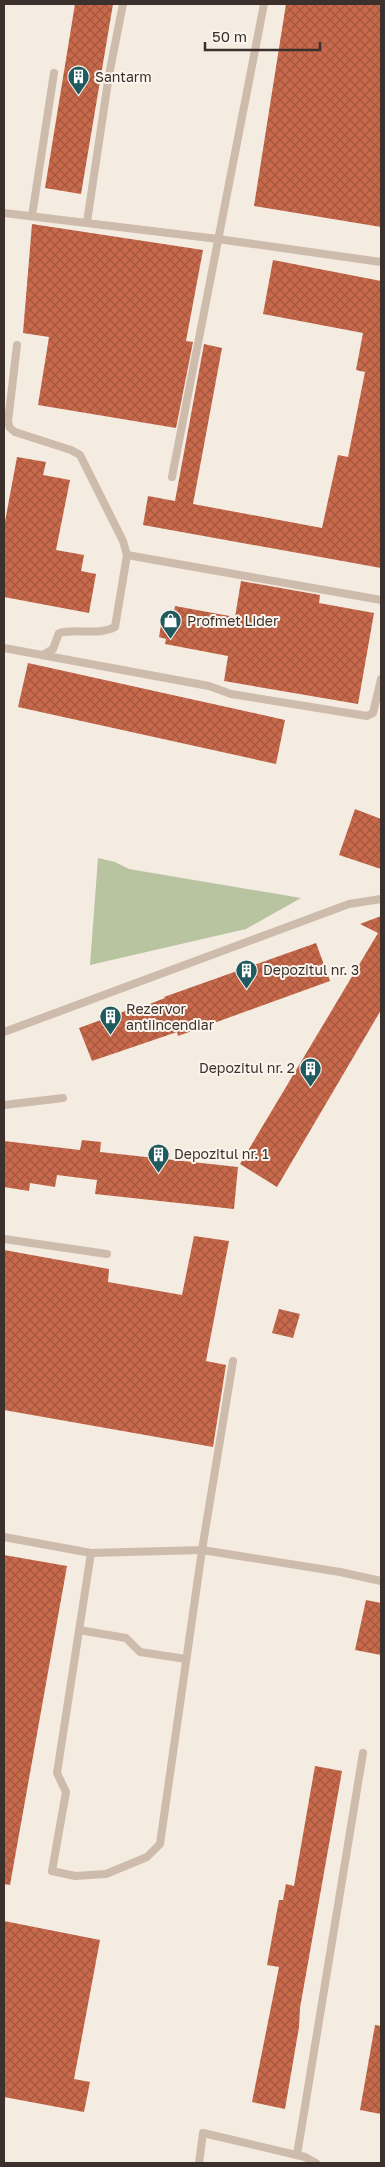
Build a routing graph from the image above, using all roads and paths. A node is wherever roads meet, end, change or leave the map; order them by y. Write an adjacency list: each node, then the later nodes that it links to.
1 (123, 4): 6 (lane)
2 (264, 4): 7 (lane)
3 (54, 72): 5 (lane)
4 (4, 212): 5 (lane)
5 (32, 216): 6 (lane)
6 (86, 222): 7 (lane)
7 (218, 239): 8 (lane); 10 (lane)
8 (381, 262)
9 (17, 344): 11 (lane)
10 (172, 477)
11 (127, 555): 12 (lane); 14 (lane)
12 (381, 600)
13 (4, 648): 14 (lane)
14 (43, 655): 15 (lane)
15 (381, 679)
16 (381, 899): 17 (lane)
17 (4, 1032)
18 (63, 1098): 19 (lane)
19 (4, 1106)
20 (4, 1239): 21 (lane)
21 (107, 1254)
22 (233, 1360): 24 (lane)
23 (4, 1537): 25 (lane)
24 (202, 1550): 25 (lane); 26 (lane); 28 (lane)
25 (91, 1553): 27 (lane)
26 (381, 1581)
27 (79, 1630): 28 (lane); 28 (lane)
28 (186, 1658)
29 (363, 1753): 30 (lane)
30 (297, 2155): 31 (lane); 32 (lane)
31 (199, 2163)
32 (316, 2163)

